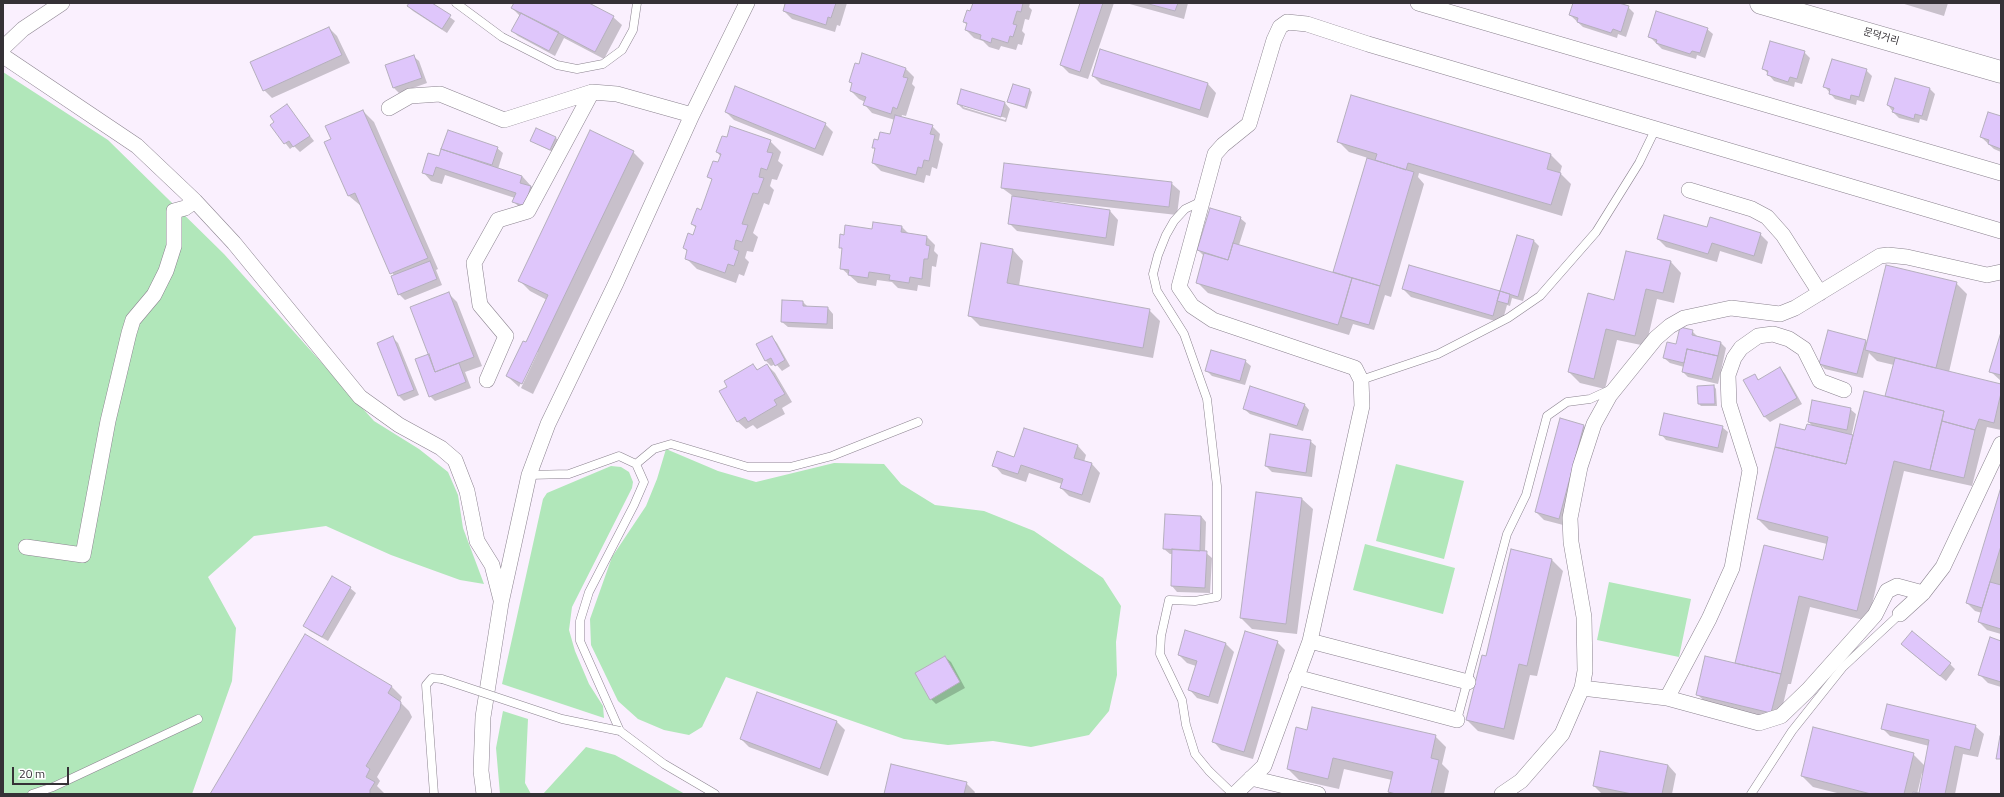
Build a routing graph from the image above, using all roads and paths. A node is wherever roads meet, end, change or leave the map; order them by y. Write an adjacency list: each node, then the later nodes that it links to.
1 (62, 3): 7 (street)
2 (456, 3): 3 (lane)
3 (638, 3)
4 (747, 3): 12 (street)
5 (1418, 3): 14 (street)
6 (1761, 3): 9 (main road, 문덕거리)
7 (3, 48)
8 (3, 56): 16 (street)
9 (2001, 72)
10 (592, 92): 11 (street); 12 (street); 21 (street)
11 (389, 108)
12 (692, 115): 28 (street)
13 (1655, 130): 17 (street); 18 (street); 22 (lane)
14 (2001, 173)
15 (1690, 190): 20 (street)
16 (195, 201): 29 (street); 31 (street)
17 (1202, 201): 22 (street); 46 (lane)
18 (2001, 231)
19 (2001, 272): 20 (street)
20 (1820, 293): 23 (street)
21 (488, 380)
22 (1361, 380): 33 (street)
23 (1616, 387): 35 (lane); 36 (street)
24 (1844, 390): 37 (street)
25 (918, 422): 27 (lane)
26 (2001, 444): 30 (street)
27 (636, 464): 28 (lane); 40 (lane)
28 (529, 475): 31 (street)
29 (26, 547)
30 (1923, 593): 32 (street); 37 (street)
31 (502, 603): 44 (street)
32 (1900, 614): 49 (lane)
33 (1310, 642): 34 (street); 35 (street)
34 (1296, 678): 39 (street); 41 (street)
35 (1468, 682): 39 (lane)
36 (1582, 688): 37 (street); 48 (street)
37 (1667, 698)
38 (198, 719): 42 (lane)
39 (1457, 720)
40 (620, 731): 43 (lane, bridge); 45 (lane)
41 (1251, 778): 46 (street); 47 (street)
42 (32, 794)
43 (434, 794)
44 (484, 794)
45 (715, 794)
46 (1234, 794)
47 (1318, 794)
48 (1502, 794)
49 (1751, 794)

